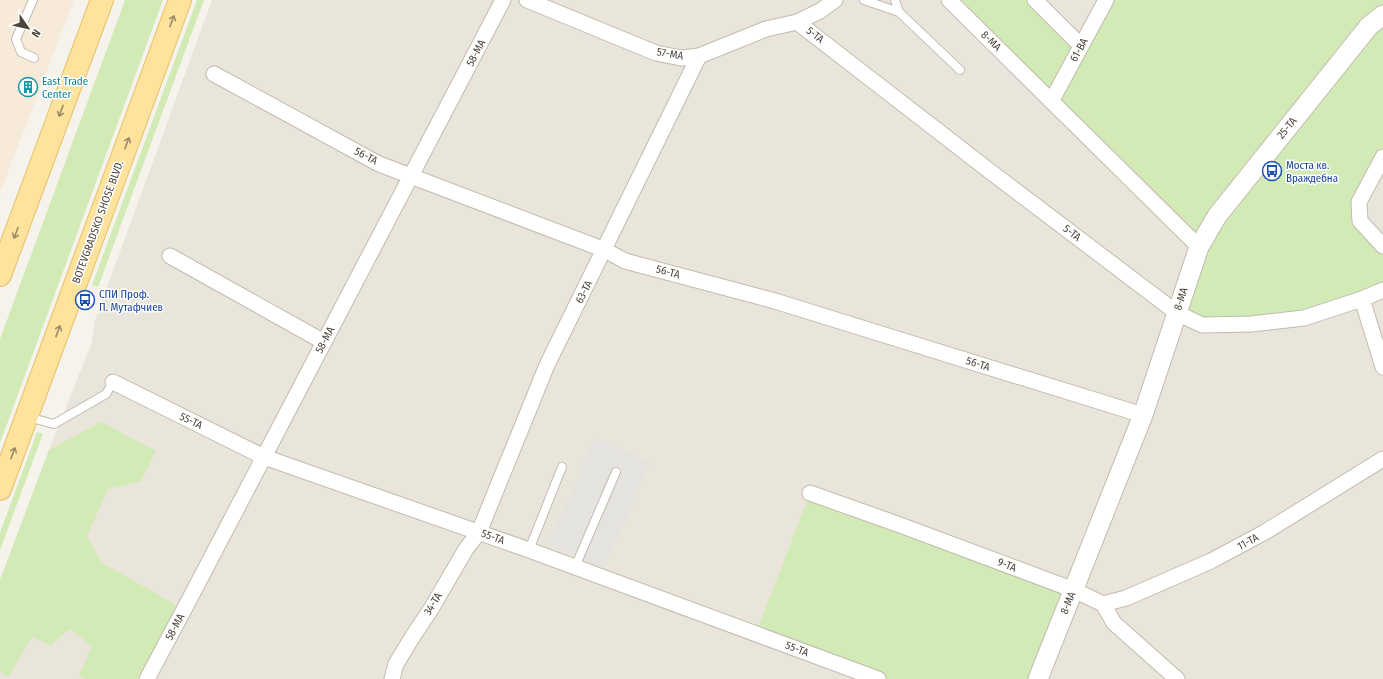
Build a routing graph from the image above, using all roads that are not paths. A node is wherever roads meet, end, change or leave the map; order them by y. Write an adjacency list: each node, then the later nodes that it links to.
1 (33, 0): 19 (lane)
2 (97, 0): 16 (lane)
3 (102, 0): 16 (main road)
4 (180, 0): 37 (main road, BOTEVGRADSKO SHOSE BLVD., one-way to 4)
5 (503, 0): 24 (street, 58-МА)
6 (527, 0): 18 (street, 57-МА)
7 (836, 0): 15 (street, 57-МА)
8 (864, 0): 13 (lane)
9 (895, 0): 13 (lane)
10 (949, 0): 22 (street, 8-МА)
11 (1035, 0): 17 (street)
12 (1106, 0): 17 (street, 61-ВА)
13 (899, 12): 20 (lane)
14 (1383, 15): 26 (street, 25-ТА)
15 (797, 22): 18 (street, 57-МА); 32 (street, 5-ТА)
16 (89, 35): 29 (main road, one-way to 29)
17 (1081, 46): 22 (street, 61-ВА)
18 (699, 56): 27 (street, 63-ТА)
19 (34, 58)
20 (960, 70)
21 (214, 74): 24 (street, 56-ТА)
22 (1052, 100): 26 (street, 8-МА)
23 (1383, 157): 25 (street)
24 (411, 176): 27 (street, 56-ТА); 33 (street, 58-МА)
25 (1383, 246)
26 (1199, 247): 32 (street, 8-МА)
27 (605, 250): 36 (street, 56-ТА); 44 (street, 63-ТА)
28 (170, 256): 33 (street)
29 (0, 275)
30 (1383, 290): 31 (street, 5-ТА)
31 (1362, 300): 32 (street, 5-ТА); 34 (street)
32 (1177, 312): 36 (street, 8-МА)
33 (324, 342): 38 (street, 58-МА)
34 (1383, 367)
35 (113, 382): 37 (lane); 38 (street, 55-ТА)
36 (1143, 415): 47 (street, 8-МА)
37 (27, 416): 42 (main road, BOTEVGRADSKO SHOSE BLVD., one-way to 37)
38 (264, 457): 44 (street, 55-ТА); 50 (street, 58-МА)
39 (1383, 459): 48 (street, 11-ТА)
40 (562, 467): 45 (lane)
41 (616, 472): 46 (lane)
42 (0, 489)
43 (810, 493): 47 (street, 9-ТА)
44 (478, 532): 45 (street, 55-ТА); 49 (street, 34-ТА)
45 (529, 550): 46 (street, 55-ТА)
46 (575, 567): 51 (street, 55-ТА)
47 (1074, 590): 48 (street, 9-ТА); 52 (street, 8-МА)
48 (1103, 604): 53 (street)
49 (396, 678)
50 (147, 679)
51 (878, 679)
52 (1038, 679)
53 (1177, 679)

